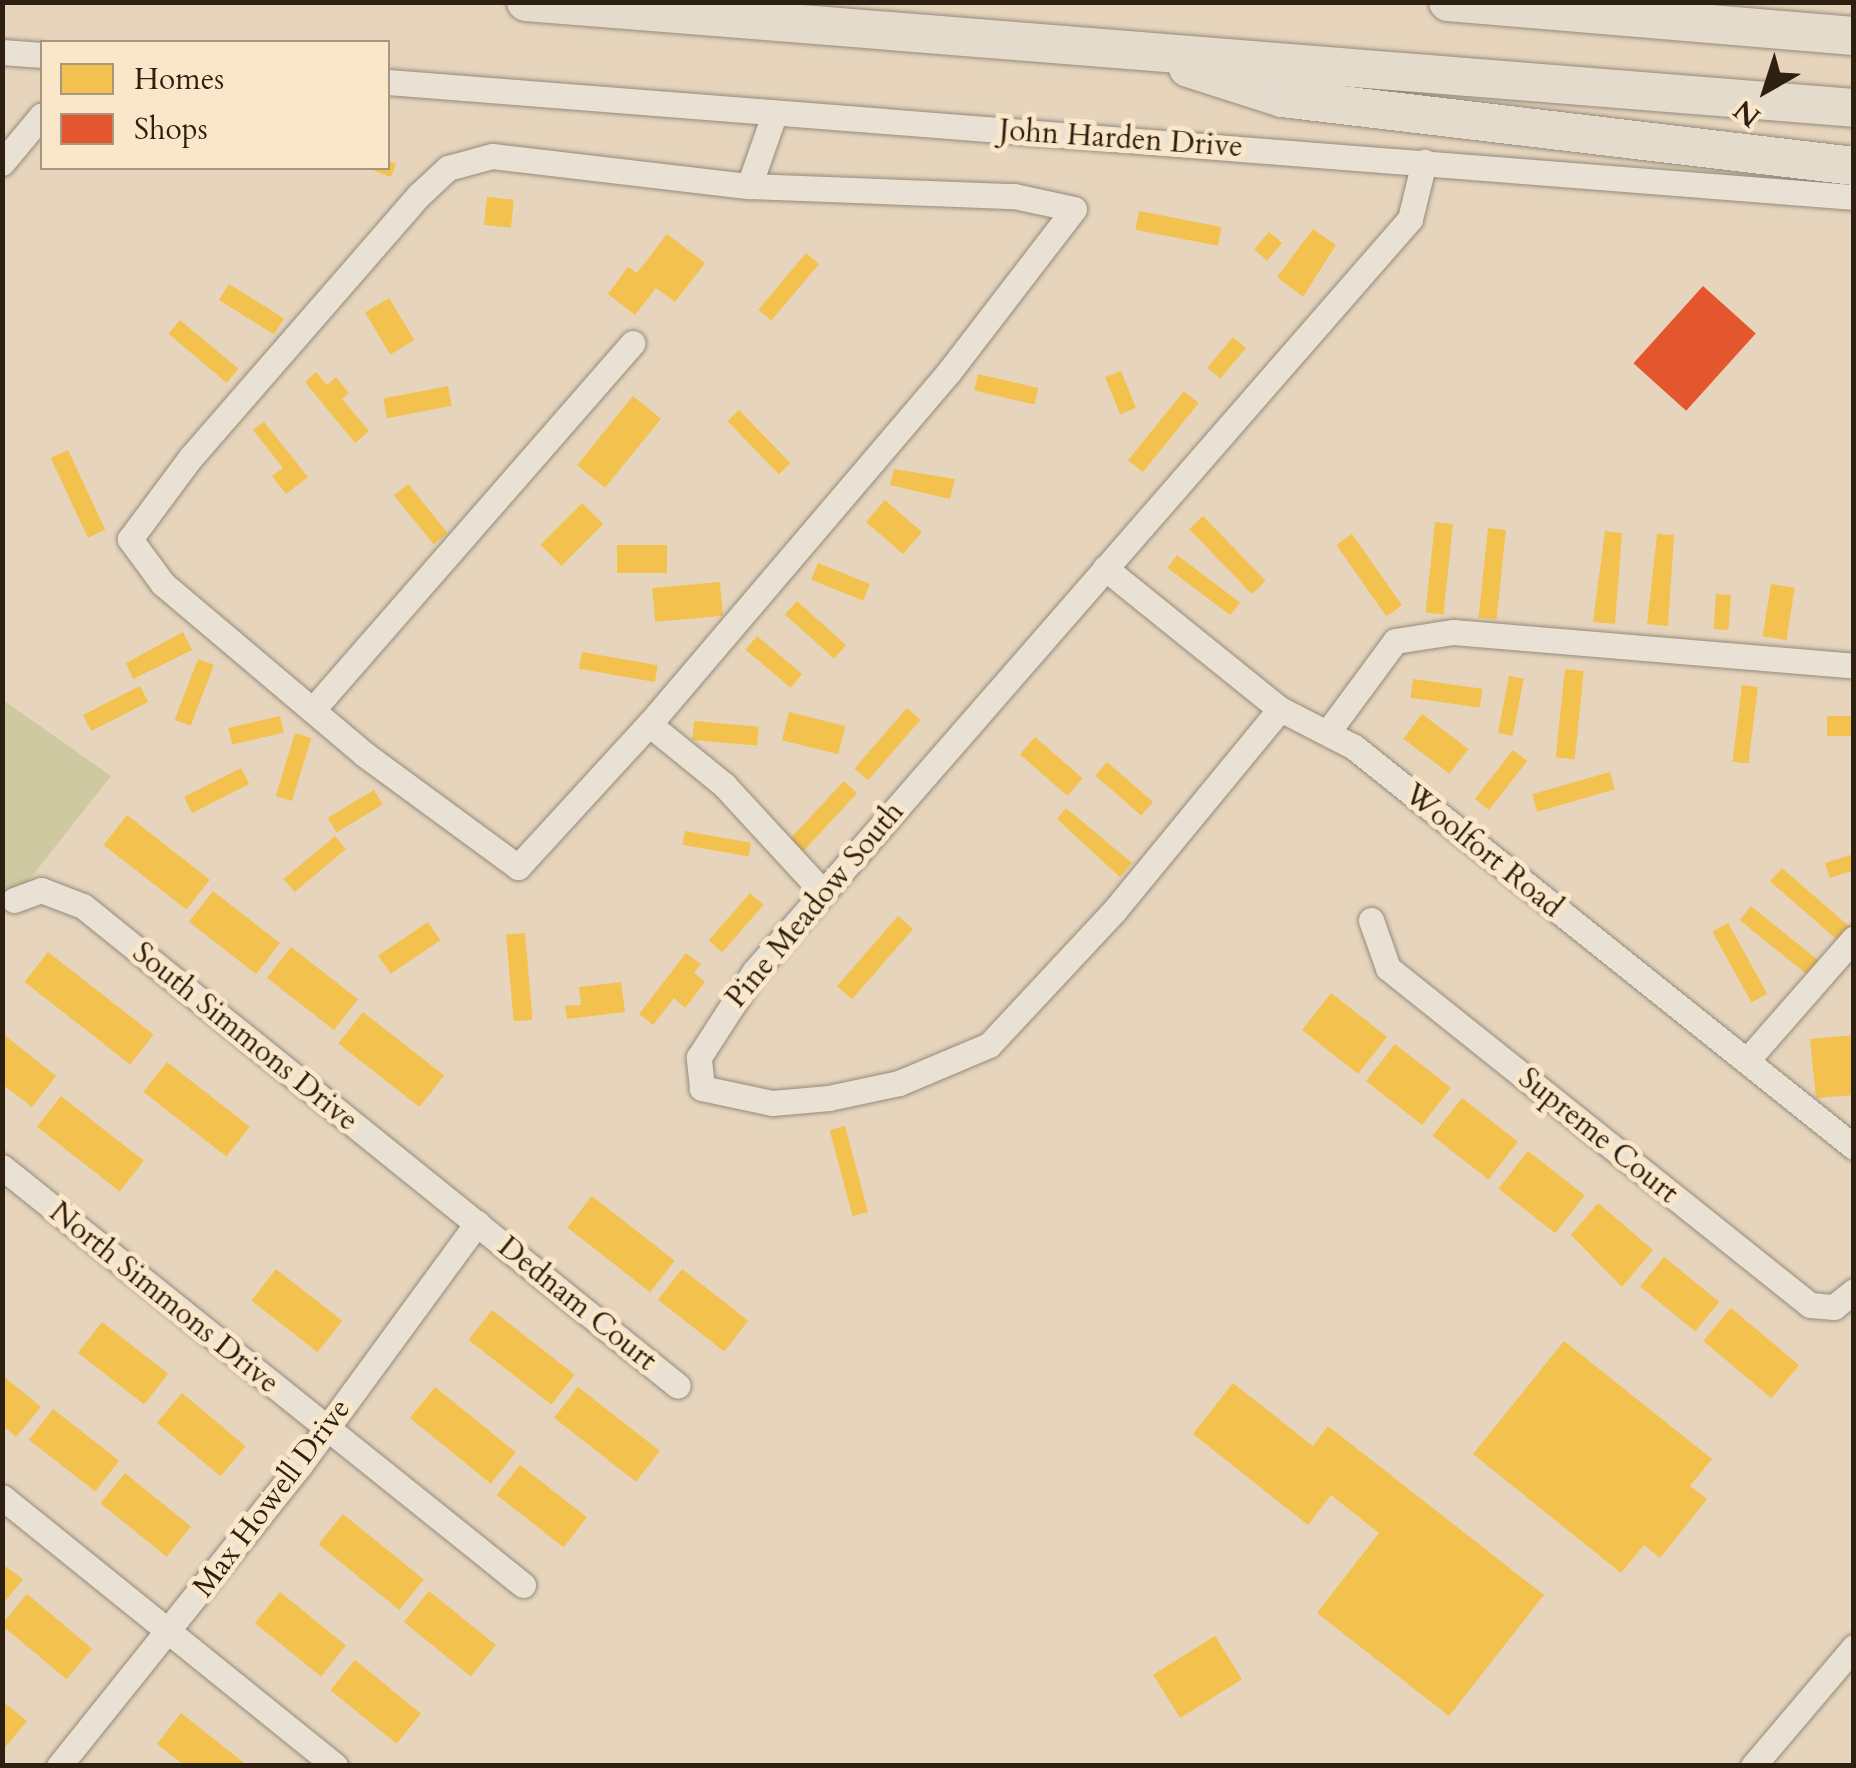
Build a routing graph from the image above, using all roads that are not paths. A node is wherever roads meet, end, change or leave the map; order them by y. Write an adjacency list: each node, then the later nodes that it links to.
1 (526, 2): 4 (highway)
2 (1448, 2): 3 (highway)
3 (1854, 36)
4 (1128, 49): 8 (highway); 13 (highway)
5 (2, 52): 6 (street)
6 (40, 55)
7 (390, 82): 9 (street, John Harden Drive)
8 (1854, 108)
9 (774, 112): 11 (street, John Harden Drive); 14 (street)
10 (40, 116): 12 (street)
11 (1424, 162): 15 (street, John Harden Drive); 17 (street, Pine Meadow South)
12 (2, 163)
13 (1854, 166)
14 (749, 186): 19 (street); 21 (street)
15 (1854, 197)
16 (632, 344): 19 (street)
17 (1105, 568): 20 (street, Woolfort Road); 23 (street, Pine Meadow South)
18 (1854, 666): 22 (street)
19 (315, 708): 21 (street)
20 (1280, 709): 22 (street, Woolfort Road); 23 (street, Pine Meadow South)
21 (649, 724): 23 (street)
22 (1330, 729): 27 (street, Woolfort Road)
23 (821, 890)
24 (6, 901): 30 (street, South Simmons Drive)
25 (1371, 920): 31 (street, Supreme Court)
26 (1854, 938): 27 (street)
27 (1749, 1058): 28 (street, Woolfort Road)
28 (1854, 1147)
29 (2, 1167): 33 (street, North Simmons Drive)
30 (476, 1223): 32 (street, Dednam Court); 33 (street, Max Howell Drive)
31 (1854, 1291)
32 (678, 1386)
33 (326, 1428): 35 (street, North Simmons Drive); 36 (street, Max Howell Drive)
34 (2, 1497): 36 (street)
35 (523, 1586)
36 (172, 1632): 38 (street, Max Howell Drive); 39 (street)
37 (1854, 1647): 40 (street)
38 (58, 1766)
39 (335, 1766)
40 (1753, 1766)

